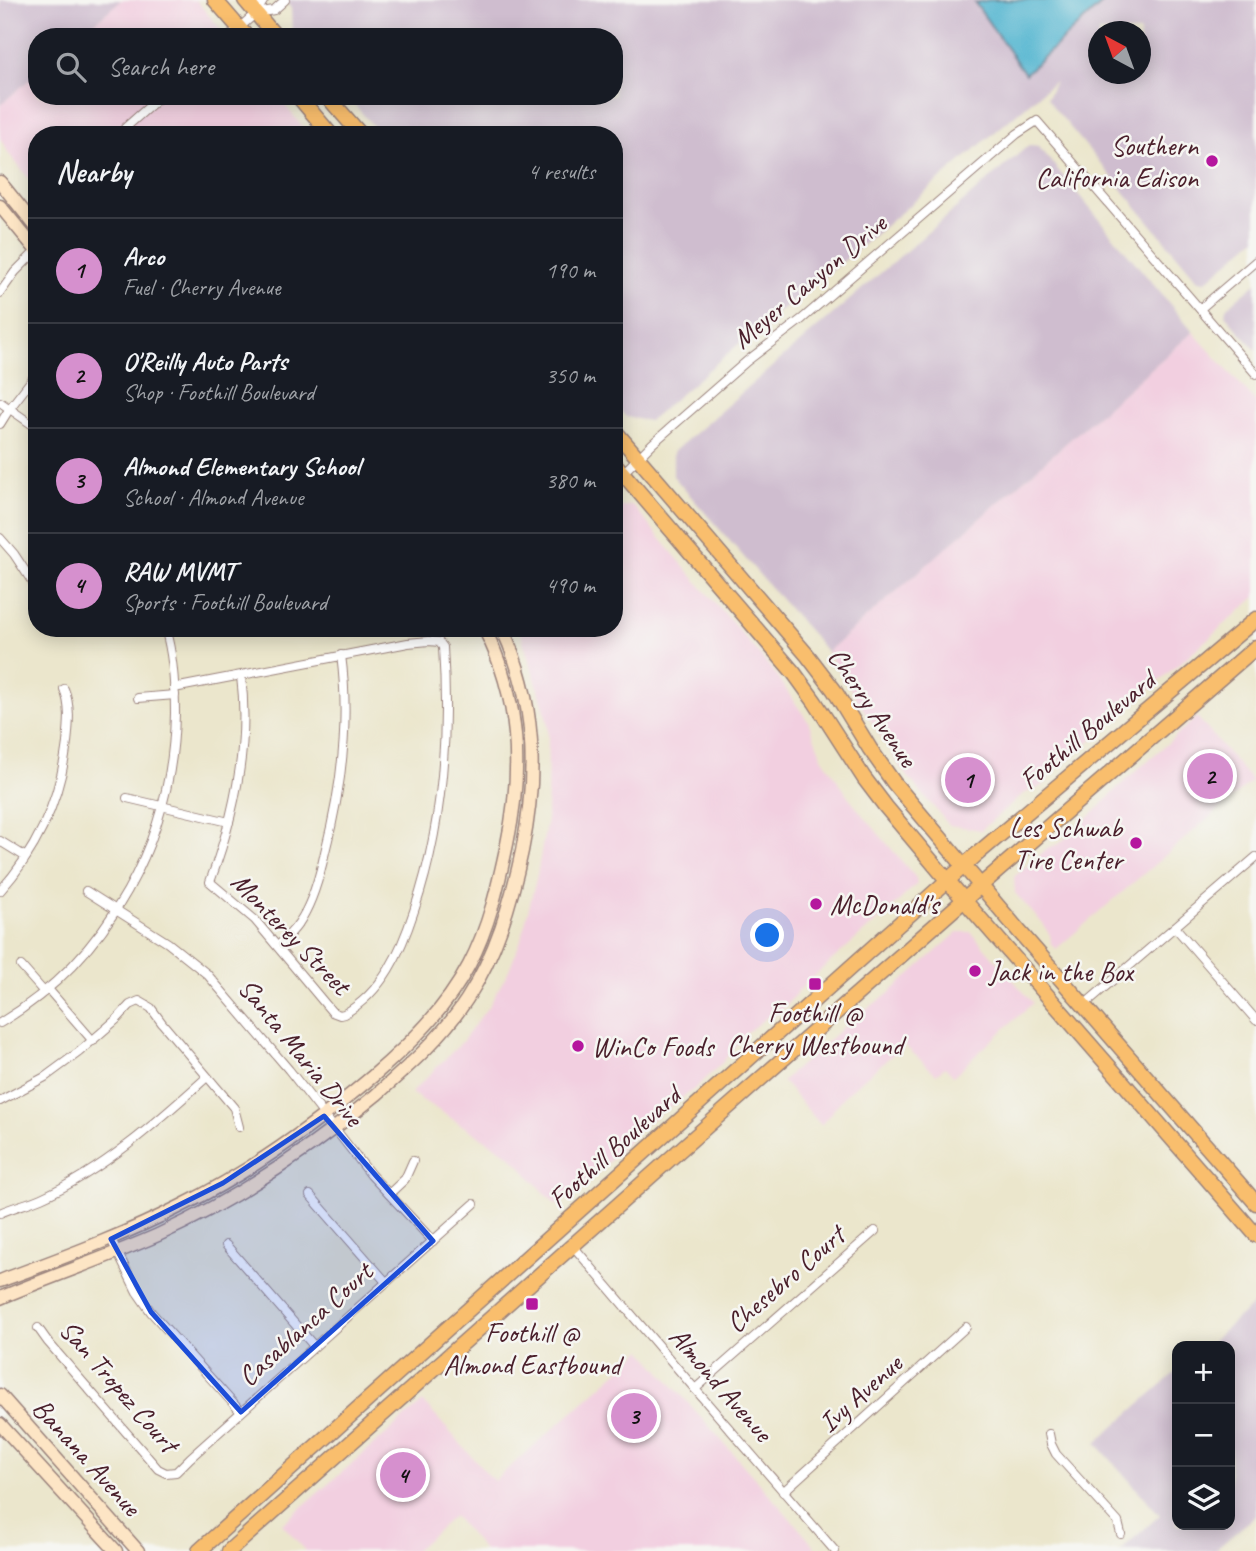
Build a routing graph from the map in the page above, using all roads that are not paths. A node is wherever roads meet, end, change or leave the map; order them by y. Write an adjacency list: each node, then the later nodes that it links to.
1 (215, 0): 5 (main road)
2 (245, 0): 4 (main road)
3 (285, 0): 4 (street)
4 (260, 7): 6 (street); 7 (main road)
5 (235, 28)
6 (244, 28)
7 (271, 28)
8 (151, 105): 11 (street)
9 (306, 105): 12 (main road)
10 (335, 105): 13 (main road)
11 (128, 126)
12 (323, 126)
13 (353, 126)
14 (0, 182): 16 (street)
15 (0, 206): 17 (street)
16 (28, 217)
17 (28, 239)
18 (28, 259): 20 (street)
19 (1256, 261): 21 (street)
20 (0, 293)
21 (1200, 309): 22 (street); 29 (street, Meyer Canyon Drive)
22 (1256, 374)
23 (28, 385): 25 (street)
24 (0, 402): 25 (street)
25 (10, 408): 26 (street); 27 (street)
26 (28, 421)
27 (0, 424)
28 (623, 440): 29 (main road, Cherry Avenue)
29 (638, 457): 30 (street, Meyer Canyon Drive); 50 (main road, Cherry Avenue)
30 (623, 468)
31 (623, 480): 51 (main road, Cherry Avenue)
32 (0, 537): 33 (street)
33 (28, 575)
34 (1256, 620): 50 (main road, Foothill Boulevard)
35 (166, 637): 42 (street)
36 (488, 637): 68 (street)
37 (506, 637): 70 (street)
38 (1256, 647): 52 (main road, Foothill Boulevard)
39 (341, 655): 40 (street); 58 (street); 58 (street, Monterey Street)
40 (241, 677): 42 (street); 46 (street)
41 (64, 689): 49 (street)
42 (175, 692): 43 (street); 45 (street)
43 (138, 698)
44 (127, 798): 45 (street)
45 (163, 806): 46 (street); 56 (street)
46 (229, 822): 58 (street, Monterey Street)
47 (0, 841): 49 (street)
48 (1256, 857): 57 (street)
49 (26, 858): 53 (street)
50 (965, 866): 51 (main road, Foothill Boulevard); 52 (main road, Cherry Avenue)
51 (948, 880): 55 (main road, Cherry Avenue); 66 (main road, Foothill Boulevard)
52 (980, 886): 55 (main road, Foothill Boulevard); 61 (main road, Cherry Avenue)
53 (0, 891)
54 (86, 891): 56 (street, Santa Maria Drive)
55 (964, 900): 72 (main road, Foothill Boulevard); 79 (main road, Cherry Avenue)
56 (117, 910): 60 (street); 68 (street, Santa Maria Drive)
57 (1175, 927): 61 (street); 62 (street)
58 (278, 946)
59 (21, 966): 60 (street)
60 (46, 990): 63 (street); 64 (street)
61 (1084, 1005): 75 (main road, Cherry Avenue)
62 (1256, 1020)
63 (0, 1023)
64 (93, 1041): 65 (street); 67 (street)
65 (207, 1077): 69 (street); 77 (street)
66 (713, 1092): 72 (main road); 101 (main road, Foothill Boulevard)
67 (0, 1101)
68 (324, 1115): 70 (street, Santa Maria Drive); 80 (street)
69 (239, 1127)
70 (334, 1128): 73 (street, Santa Maria Drive); 84 (street)
71 (413, 1161): 73 (street)
72 (656, 1172): 83 (main road, Foothill Boulevard)
73 (389, 1194): 81 (street, Santa Maria Drive)
74 (310, 1195): 86 (street)
75 (1256, 1203)
76 (474, 1204): 81 (street, Casablanca Court)
77 (0, 1213)
78 (875, 1231): 91 (street, Chesebro Court)
79 (1256, 1234)
80 (111, 1239): 84 (street); 85 (street)
81 (433, 1241): 86 (street, Casablanca Court)
82 (226, 1245): 90 (street)
83 (573, 1246): 91 (street, Almond Avenue); 102 (main road, Foothill Boulevard)
84 (117, 1252): 87 (street); 93 (street)
85 (0, 1281)
86 (386, 1282): 90 (street, Casablanca Court)
87 (0, 1298)
88 (966, 1327): 97 (street, Ivy Avenue)
89 (38, 1328): 96 (street, San Tropez Court)
90 (314, 1346): 93 (street, Casablanca Court)
91 (695, 1390): 97 (street, Almond Avenue)
92 (0, 1395): 100 (street, Banana Avenue)
93 (241, 1412): 96 (street, Casablanca Court)
94 (0, 1424): 99 (street, Banana Avenue)
95 (1049, 1434): 98 (street)
96 (166, 1473)
97 (783, 1492): 103 (street, Almond Avenue)
98 (1121, 1534)
99 (116, 1551)
100 (138, 1551)
101 (199, 1551)
102 (229, 1551)
103 (835, 1551)

